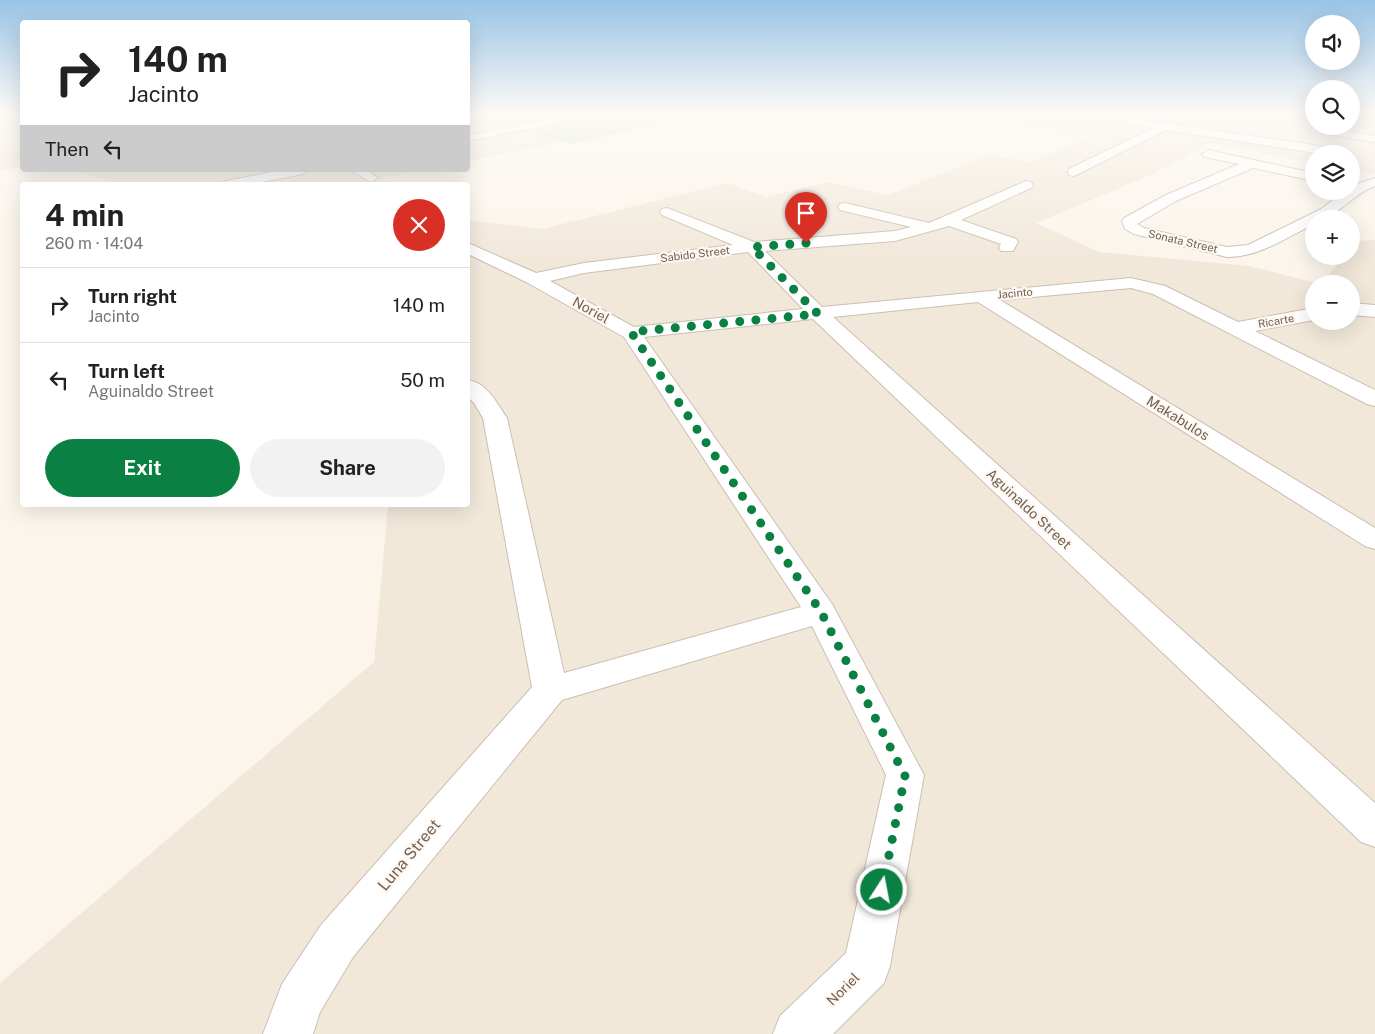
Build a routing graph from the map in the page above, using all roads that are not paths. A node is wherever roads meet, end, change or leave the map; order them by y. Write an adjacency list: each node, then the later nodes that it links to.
1 (1093, 162): 6 (street)
2 (1243, 162): 3 (street)
3 (1251, 164): 7 (street); 13 (street, Sonata Street)
4 (295, 172): 9 (street)
5 (360, 172): 8 (street)
6 (1074, 172)
7 (1305, 175)
8 (371, 178)
9 (252, 182)
10 (1375, 182): 12 (street, Sonata Street)
11 (1026, 185): 16 (street, Sabido Street)
12 (1360, 185)
13 (1339, 200)
14 (845, 207): 17 (street)
15 (668, 212): 18 (street, Aguinaldo Street)
16 (948, 221): 17 (street, Sabido Street); 19 (street)
17 (930, 228): 18 (street, Sabido Street)
18 (752, 247): 21 (street, Sabido Street); 25 (street, Aguinaldo Street)
19 (1007, 248)
20 (470, 249): 21 (street, Noriel)
21 (534, 279): 28 (street, Noriel)
22 (981, 296): 25 (street, Jacinto); 27 (street, Jacinto); 31 (street, Makabulos)
23 (1360, 310): 24 (street)
24 (1375, 311)
25 (818, 314): 28 (street, Jacinto); 34 (street, Aguinaldo Street)
26 (1305, 316): 27 (street, Ricarte)
27 (1237, 328): 30 (street, Jacinto)
28 (631, 332): 32 (street, Noriel)
29 (470, 388): 33 (street)
30 (1375, 399)
31 (1375, 540)
32 (821, 612): 33 (street); 36 (street, Noriel)
33 (550, 690): 35 (street, Luna Street)
34 (1375, 830)
35 (288, 1034)
36 (798, 1034)

